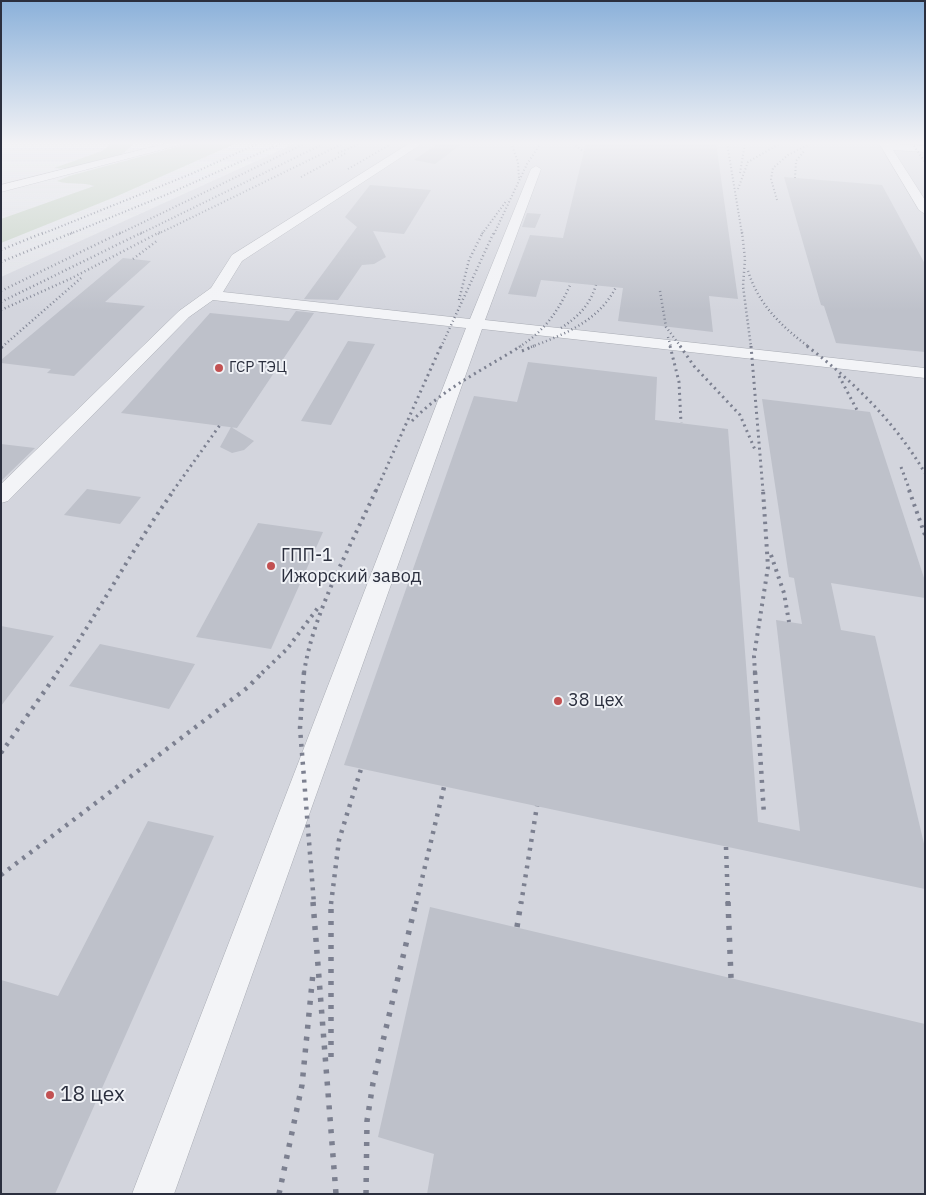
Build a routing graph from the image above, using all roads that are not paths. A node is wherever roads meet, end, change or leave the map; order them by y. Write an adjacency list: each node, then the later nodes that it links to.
1 (330, 199): 5 (lane)
2 (524, 199): 6 (lane)
3 (918, 199): 4 (lane)
4 (925, 210)
5 (210, 295): 6 (lane); 8 (lane)
6 (476, 323): 7 (lane); 9 (lane)
7 (925, 373)
8 (1, 496)
9 (153, 1194)

